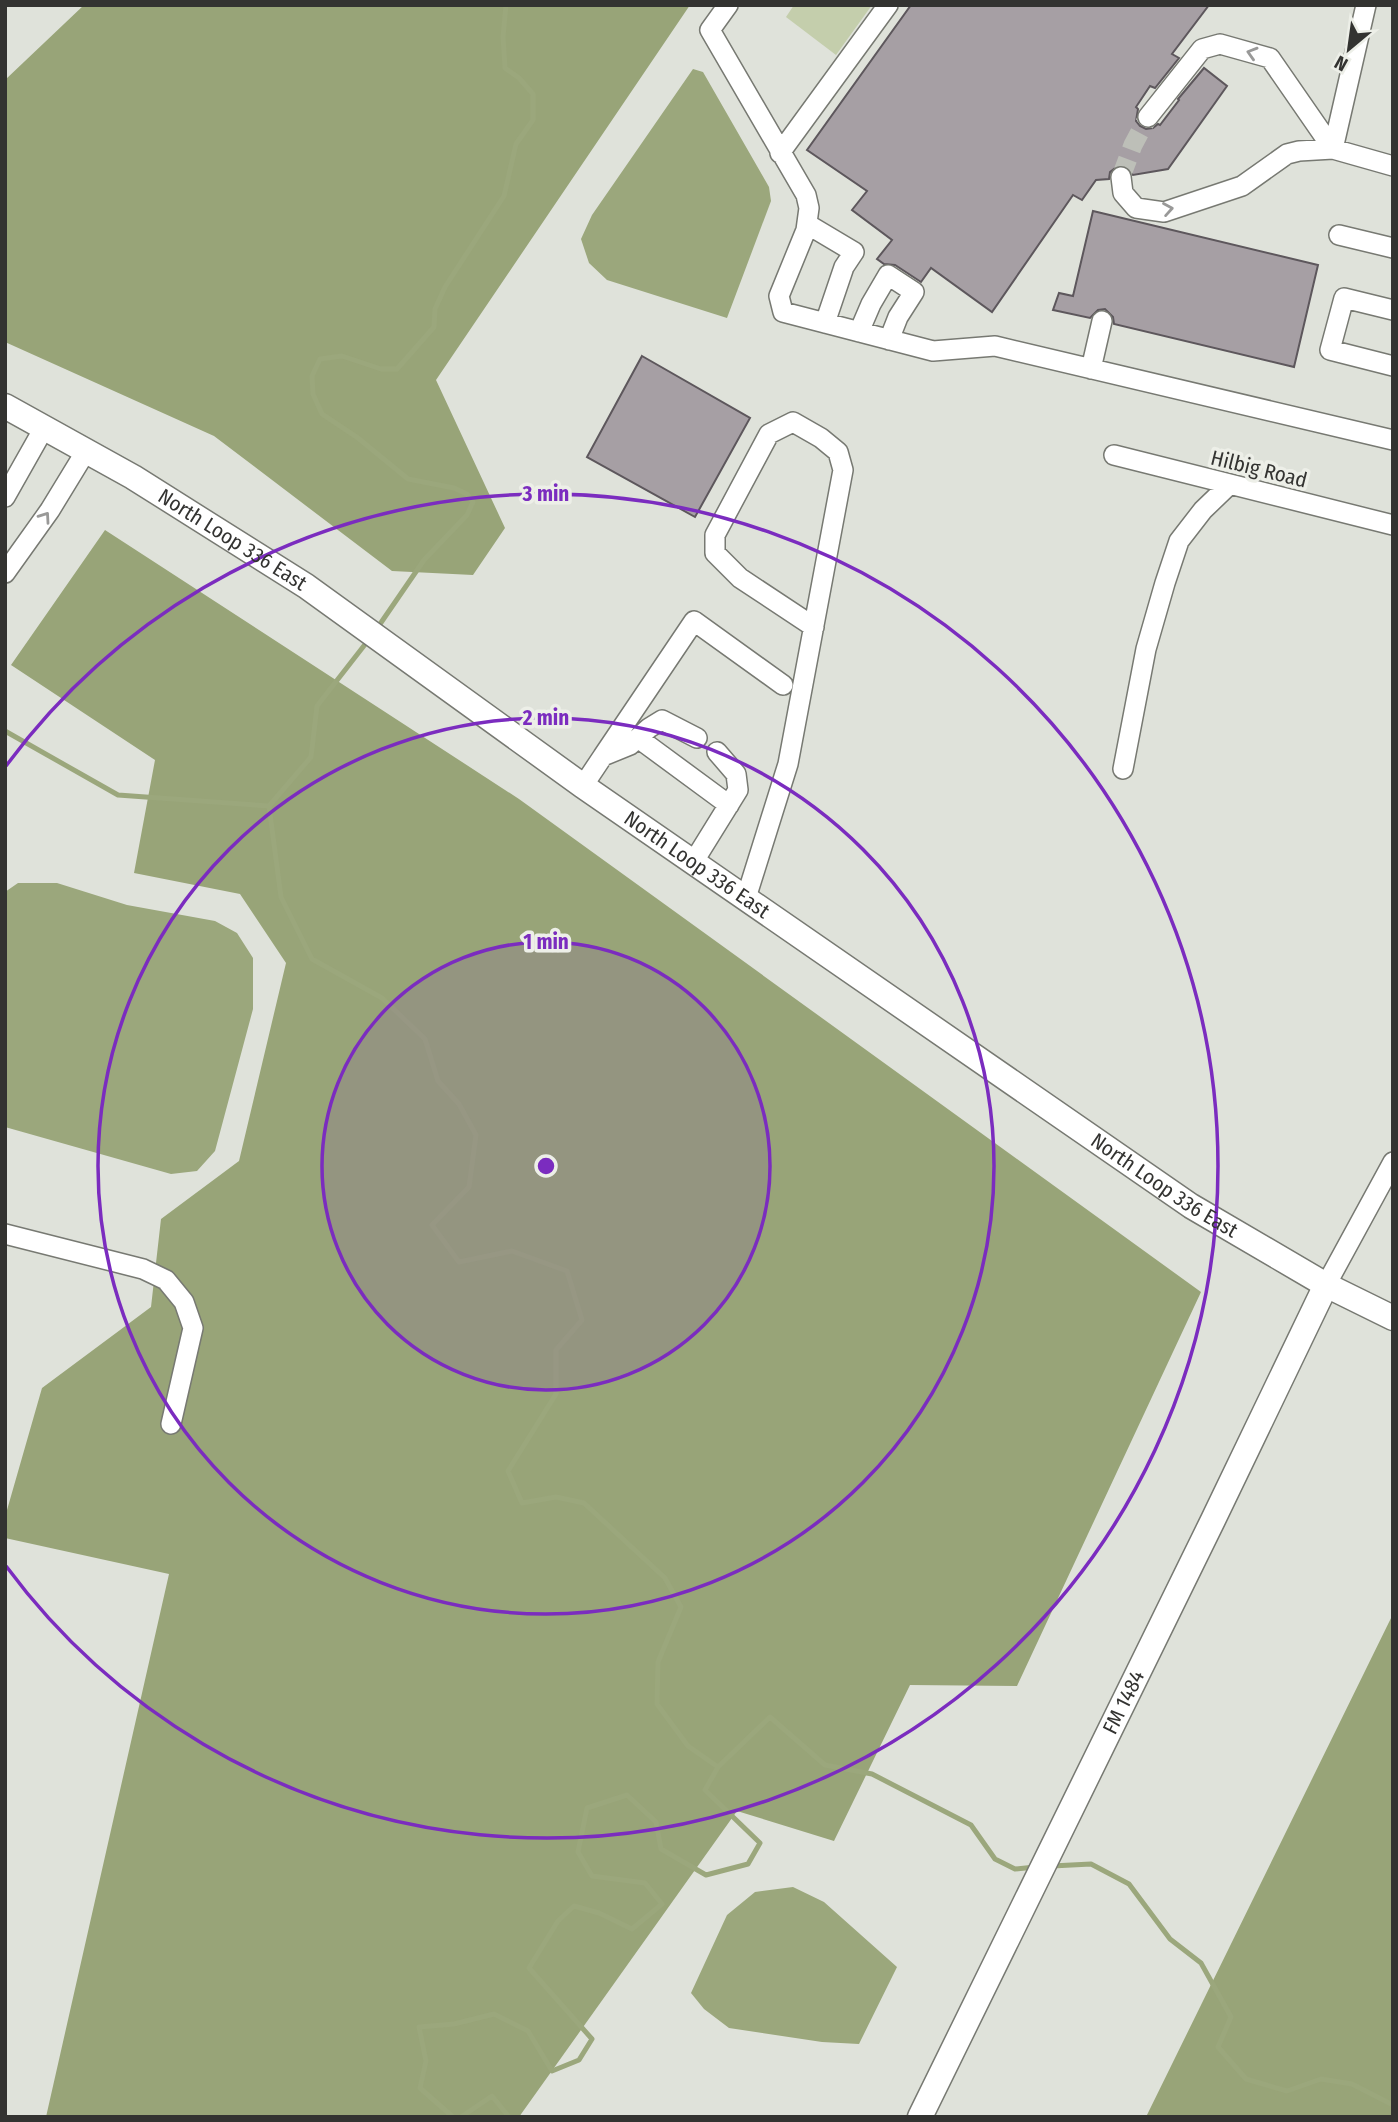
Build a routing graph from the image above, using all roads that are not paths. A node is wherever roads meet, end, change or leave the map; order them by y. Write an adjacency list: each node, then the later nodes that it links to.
1 (728, 5): 6 (street)
2 (888, 5): 6 (street)
3 (1366, 5): 5 (street)
4 (1148, 117): 5 (street, one-way to 4)
5 (1333, 149): 7 (street); 8 (street, one-way to 5)
6 (780, 153): 9 (street)
7 (1393, 166)
8 (1121, 177)
9 (807, 223): 14 (street); 14 (street)
10 (1339, 234): 11 (street)
11 (1393, 248)
12 (1393, 310): 17 (street)
13 (1102, 321): 18 (street)
14 (825, 323): 15 (street)
15 (859, 332): 16 (street); 16 (street)
16 (889, 340): 18 (street)
17 (1393, 366)
18 (1091, 369): 21 (street)
19 (5, 406): 20 (main road, North Loop 336 East)
20 (44, 428): 22 (main road, North Loop 336 East); 25 (street)
21 (1393, 440)
22 (86, 451): 27 (street, one-way to 22); 35 (main road, North Loop 336 East)
23 (1114, 456): 24 (street, Hilbig Road)
24 (1229, 485): 26 (street, Hilbig Road); 34 (street)
25 (5, 497)
26 (1393, 525)
27 (5, 573)
28 (814, 627): 28 (street); 38 (street)
29 (783, 685): 33 (street)
30 (638, 738): 31 (street); 33 (street); 36 (street)
31 (697, 738)
32 (718, 752): 36 (street)
33 (603, 756): 35 (street)
34 (1123, 769)
35 (583, 786): 37 (main road, North Loop 336 East)
36 (729, 805): 37 (street)
37 (694, 861): 38 (main road, North Loop 336 East)
38 (746, 898): 41 (main road, North Loop 336 East)
39 (1393, 1162): 41 (street)
40 (5, 1234): 43 (street)
41 (1326, 1285): 42 (main road, North Loop 336 East); 44 (main road, FM 1484 / FM 1484)
42 (1393, 1318)
43 (171, 1424)
44 (919, 2117)

